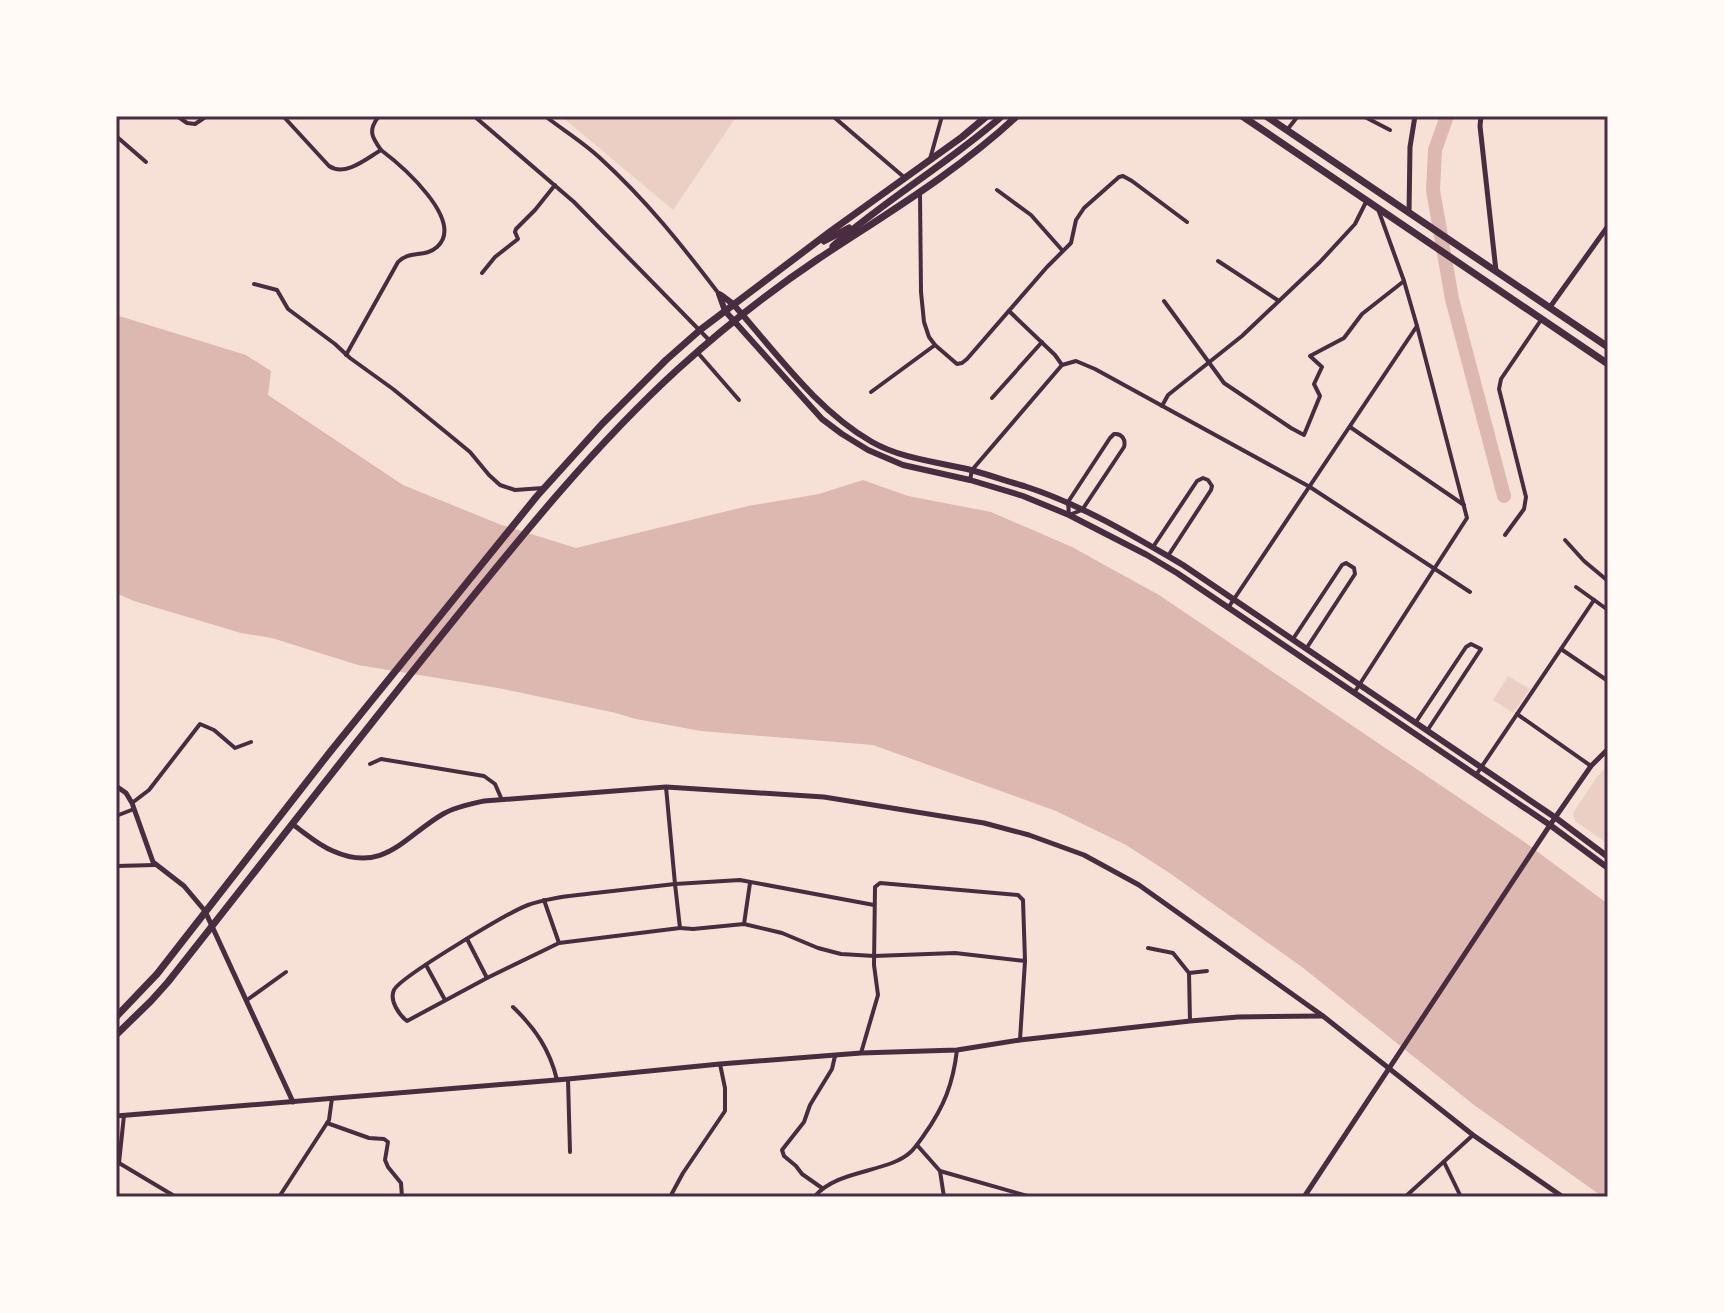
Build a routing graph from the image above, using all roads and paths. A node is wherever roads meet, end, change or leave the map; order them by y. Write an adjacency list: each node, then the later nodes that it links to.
1 (177, 116): 2 (street)
2 (207, 116)
3 (283, 116): 21 (street)
4 (379, 116): 21 (street)
5 (474, 116): 25 (street)
6 (545, 116): 42 (street)
7 (942, 116): 22 (street)
8 (987, 116): 22 (main road)
9 (1002, 116): 32 (main road)
10 (1017, 116): 27 (main road)
11 (1242, 116): 28 (main road)
12 (1266, 116): 18 (main road)
13 (1298, 116): 18 (street)
14 (1363, 116): 19 (street)
15 (1415, 116): 30 (street)
16 (1481, 116): 38 (street)
17 (835, 118): 24 (street)
18 (1287, 130): 30 (main road)
19 (1390, 130)
20 (116, 136): 23 (street)
21 (381, 150): 59 (street)
22 (930, 161): 24 (main road)
23 (146, 162)
24 (905, 178): 34 (main road)
25 (555, 185): 39 (street); 53 (street)
26 (997, 190): 35 (street)
27 (920, 192): 36 (main road); 56 (street)
28 (1367, 199): 29 (main road); 44 (street)
29 (1377, 207): 40 (street); 50 (main road)
30 (1409, 213): 38 (main road)
31 (1187, 222): 35 (street)
32 (858, 224): 34 (main road); 36 (main road)
33 (1608, 226): 46 (street)
34 (812, 247): 45 (main road)
35 (1063, 250): 48 (street)
36 (820, 258): 49 (main road)
37 (1218, 261): 44 (street)
38 (1496, 272): 46 (main road)
39 (482, 273)
40 (1404, 281): 52 (street); 60 (street)
41 (254, 284): 59 (street)
42 (719, 294): 45 (main road); 47 (main road)
43 (1164, 301): 60 (street)
44 (1279, 301): 60 (street)
45 (733, 304): 47 (main road); 49 (main road)
46 (1549, 308): 57 (main road)
47 (725, 311): 51 (main road); 53 (main road)
48 (1009, 311): 55 (street); 56 (street)
49 (742, 315): 51 (main road); 68 (main road)
50 (1541, 320): 61 (main road); 76 (street)
51 (734, 321): 54 (main road); 69 (main road)
52 (1417, 326): 67 (street); 73 (street)
53 (700, 330): 54 (street); 71 (main road)
54 (710, 341): 58 (main road)
55 (1042, 342): 62 (street); 64 (street)
56 (935, 345): 63 (street)
57 (1608, 347)
58 (697, 352): 65 (street); 109 (main road)
59 (346, 355): 71 (street)
60 (1208, 361): 66 (street)
61 (1608, 364)
62 (1062, 365): 66 (street); 68 (street)
63 (871, 392)
64 (992, 398)
65 (739, 400)
66 (1162, 406): 70 (street)
67 (1350, 427): 70 (street); 73 (street)
68 (972, 470): 69 (street); 72 (main road)
69 (970, 480): 75 (main road)
70 (1310, 487): 80 (street); 84 (street)
71 (543, 488): 119 (main road)
72 (1068, 502): 74 (main road); 74 (street); 75 (street)
73 (1465, 506): 80 (street)
74 (1082, 510): 75 (street); 78 (main road)
75 (1069, 515): 86 (main road)
76 (1505, 535)
77 (1565, 540): 81 (street)
78 (1153, 547): 79 (main road); 79 (street)
79 (1168, 556): 84 (main road)
80 (1435, 569): 83 (street); 92 (street)
81 (1608, 581)
82 (1576, 587): 85 (street)
83 (1470, 592)
84 (1234, 600): 86 (street); 88 (main road)
85 (1594, 600): 87 (street); 90 (street)
86 (1228, 608): 93 (main road)
87 (1608, 610)
88 (1293, 640): 89 (main road); 89 (street)
89 (1306, 649): 92 (main road)
90 (1561, 649): 91 (street); 94 (street)
91 (1608, 681)
92 (1359, 685): 93 (street); 95 (main road)
93 (1354, 693): 102 (main road)
94 (1517, 714): 100 (street); 101 (street)
95 (1415, 723): 96 (main road); 96 (street)
96 (1427, 731): 101 (main road)
97 (251, 742): 106 (street)
98 (1608, 749): 100 (street)
99 (370, 764): 105 (street)
100 (1591, 766): 108 (street)
101 (1481, 767): 102 (street); 108 (main road)
102 (1476, 775): 110 (main road)
103 (116, 786): 106 (street)
104 (666, 787): 105 (street); 116 (street); 136 (street)
105 (502, 800): 109 (street)
106 (133, 806): 107 (street); 112 (street)
107 (116, 816)
108 (1556, 818): 110 (street); 111 (main road)
109 (291, 823): 121 (main road)
110 (1550, 825): 114 (main road); 145 (street)
111 (1608, 857)
112 (155, 865): 113 (street); 119 (street)
113 (116, 866)
114 (1608, 868)
115 (750, 883): 116 (street); 118 (street); 120 (street)
116 (675, 884): 117 (street); 122 (street)
117 (544, 900): 123 (street); 124 (street)
118 (874, 905): 126 (street); 127 (street)
119 (205, 911): 121 (street); 137 (main road)
120 (744, 924): 122 (street); 126 (street)
121 (213, 925): 133 (street); 139 (main road)
122 (680, 928): 124 (street)
123 (467, 939): 128 (street); 132 (street)
124 (559, 943): 132 (street)
125 (1148, 948): 131 (street)
126 (874, 956): 127 (street); 142 (street)
127 (1025, 961): 140 (street)
128 (426, 965): 134 (street); 134 (street)
129 (1207, 971): 131 (street)
130 (286, 972): 133 (street)
131 (1189, 973): 138 (street)
132 (487, 978): 134 (street)
133 (247, 1000): 149 (street)
134 (445, 1000)
135 (513, 1007): 147 (street)
136 (1323, 1016): 138 (street); 145 (street)
137 (116, 1017)
138 (1190, 1021): 140 (street)
139 (116, 1035)
140 (1020, 1040): 141 (street)
141 (957, 1050): 142 (street); 154 (street)
142 (861, 1053): 143 (street)
143 (835, 1056): 144 (street); 159 (street)
144 (720, 1064): 146 (street); 163 (street)
145 (1389, 1068): 153 (street); 167 (street)
146 (568, 1079): 147 (street); 155 (street)
147 (557, 1080): 148 (street)
148 (332, 1098): 149 (street); 152 (street)
149 (293, 1102): 150 (street)
150 (124, 1115): 151 (street); 157 (street)
151 (116, 1116)
152 (327, 1123): 161 (street); 162 (street)
153 (1473, 1135): 156 (street); 170 (street)
154 (917, 1145): 158 (street); 159 (street)
155 (570, 1152)
156 (1444, 1162): 168 (street); 169 (street)
157 (118, 1164): 160 (street)
158 (940, 1171): 165 (street); 166 (street)
159 (822, 1188): 164 (street)
160 (176, 1197)
161 (279, 1197)
162 (402, 1197)
163 (670, 1197)
164 (814, 1197)
165 (944, 1197)
166 (1031, 1197)
167 (1304, 1197)
168 (1405, 1197)
169 (1461, 1197)
170 (1563, 1197)

